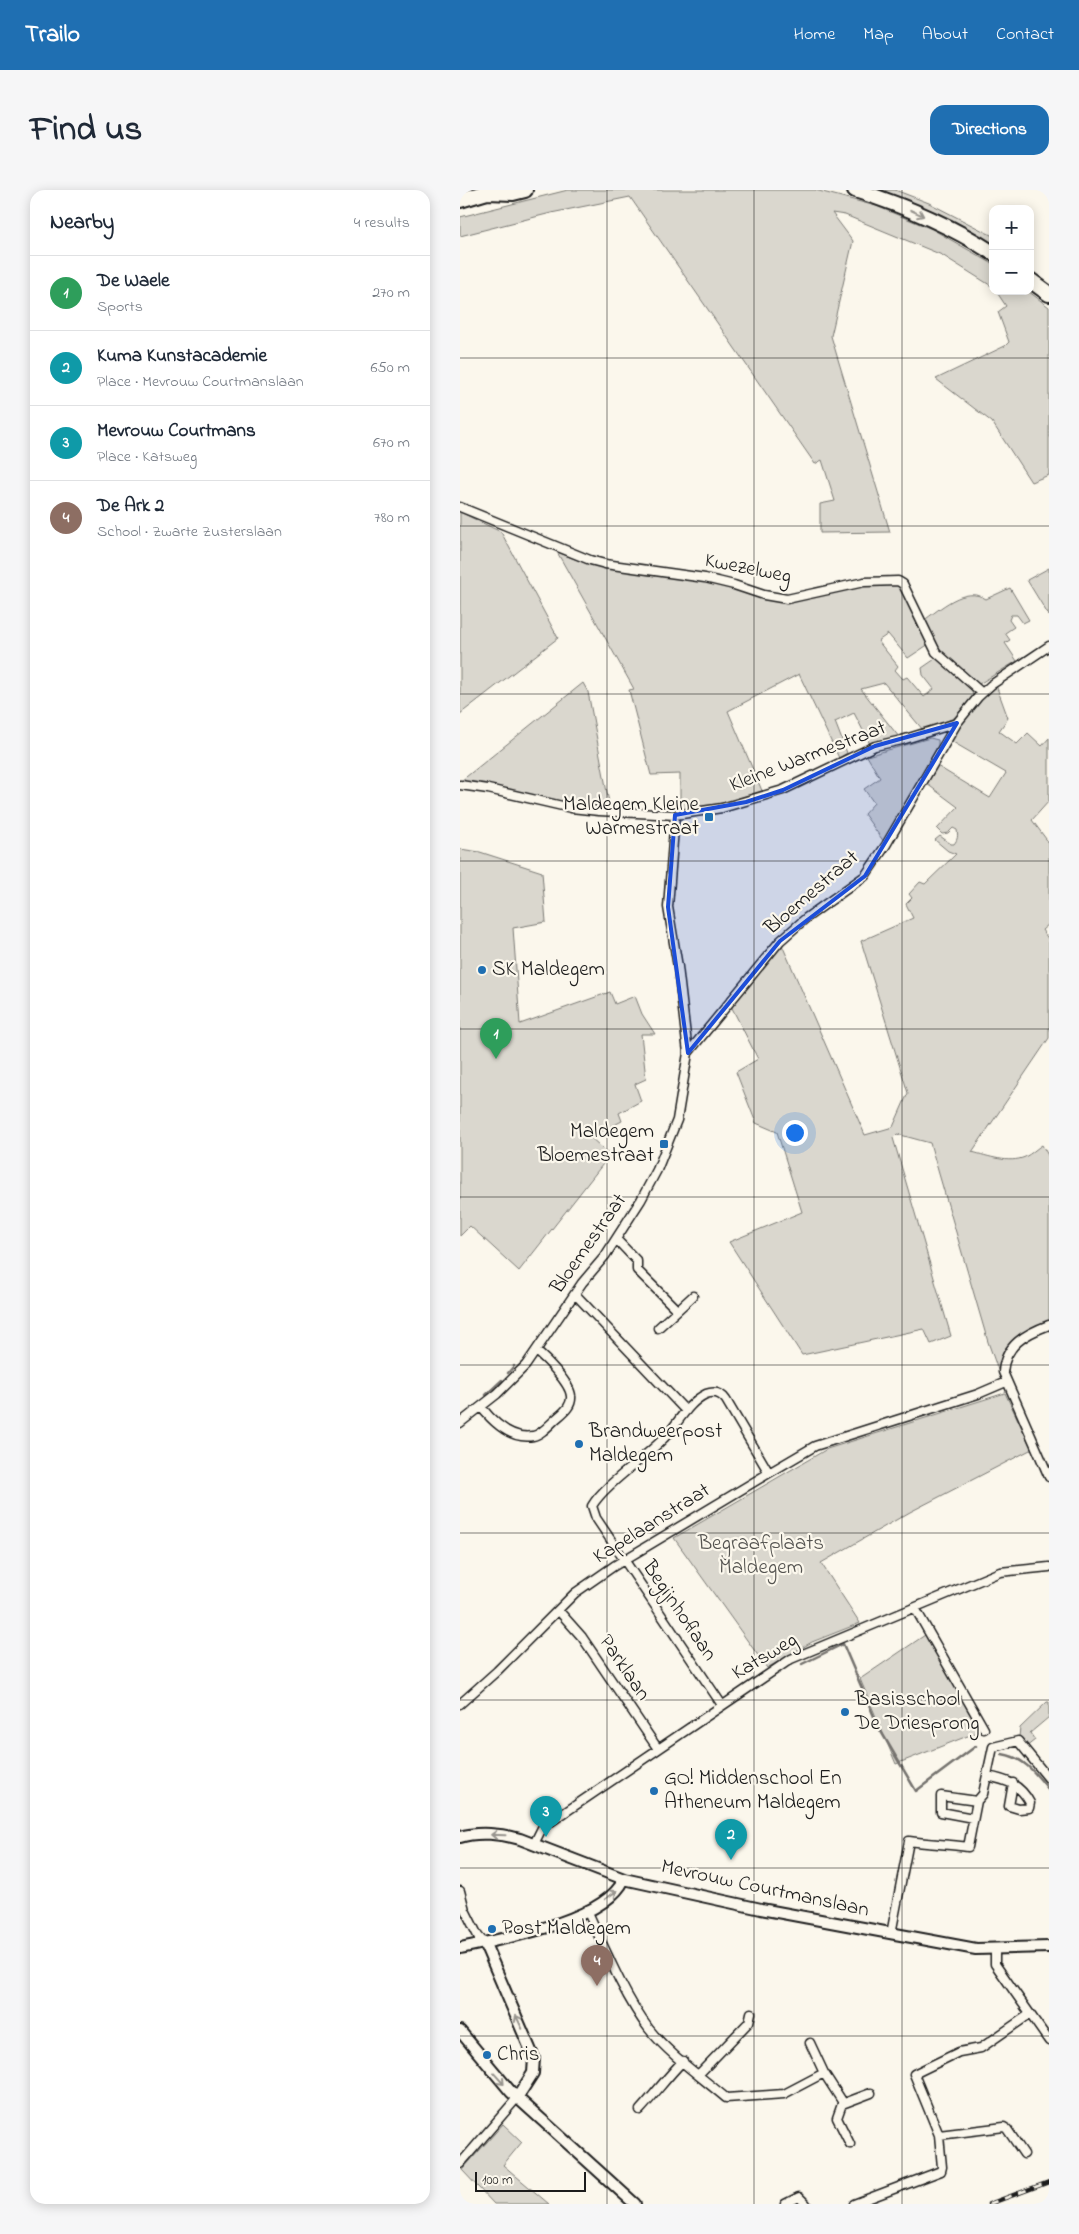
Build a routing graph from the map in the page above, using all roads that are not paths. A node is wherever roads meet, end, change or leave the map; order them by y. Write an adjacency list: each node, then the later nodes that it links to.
1 (525, 190): 3 (highway)
2 (855, 190): 5 (highway, one-way to 5)
3 (491, 191): 4 (highway)
4 (460, 200)
5 (989, 251)
6 (1034, 283): 7 (highway)
7 (1049, 294)
8 (460, 507): 10 (street, Kwezelweg)
9 (1049, 646): 10 (street)
10 (982, 693): 11 (street)
11 (957, 723): 13 (street, Kleine Warmestraat); 14 (street, Bloemestraat)
12 (460, 785): 13 (street, Kleine Warmestraat)
13 (675, 815): 14 (street, Bloemestraat)
14 (688, 1053): 15 (street, Bloemestraat)
15 (616, 1239): 16 (street, Bloemestraat); 18 (street)
16 (575, 1294): 21 (street, Bloemestraat); 24 (street)
17 (693, 1296): 18 (street)
18 (677, 1310): 20 (street)
19 (1049, 1325): 22 (street)
20 (658, 1328)
21 (536, 1351): 23 (street, Bloemestraat); 23 (street)
22 (1006, 1382): 26 (street, Kapelaanstraat); 27 (street)
23 (481, 1407): 25 (street, Bloemestraat)
24 (686, 1411): 26 (street); 28 (street, Begijnhoflaan)
25 (460, 1423)
26 (769, 1473): 28 (street, Kapelaanstraat)
27 (1049, 1477)
28 (624, 1561): 31 (street, Kapelaanstraat); 33 (street, Begijnhoflaan)
29 (1049, 1567): 30 (street, Katsweg)
30 (915, 1608): 33 (street, Katsweg); 34 (street)
31 (558, 1610): 32 (street, Kapelaanstraat); 35 (street, Parklaan)
32 (460, 1704)
33 (722, 1705): 35 (street, Katsweg)
34 (984, 1729)
35 (658, 1749): 42 (street, Katsweg)
36 (987, 1776): 37 (street); 38 (street); 39 (street)
37 (1049, 1779)
38 (1013, 1782)
39 (977, 1800): 40 (street); 40 (street)
40 (973, 1818): 46 (street)
41 (460, 1836): 42 (street, Mevrouw Courtmanslaan, one-way to 41)
42 (534, 1844): 43 (street, Mevrouw Courtmanslaan)
43 (624, 1879): 45 (street, one-way to 43); 46 (street, Mevrouw Courtmanslaan)
44 (460, 1891): 47 (street)
45 (587, 1910): 47 (street); 56 (street)
46 (891, 1934): 50 (street, Mevrouw Courtmanslaan)
47 (485, 1944): 49 (street); 60 (street, one-way to 47)
48 (1049, 1946): 50 (street, Mevrouw Courtmanslaan)
49 (460, 1948)
50 (995, 1950): 52 (street)
51 (751, 2013): 58 (street)
52 (1030, 2014): 54 (street); 63 (street)
53 (460, 2031): 60 (street, one-way to 60)
54 (1049, 2041)
55 (810, 2043): 57 (street)
56 (683, 2061): 58 (street); 62 (street)
57 (824, 2073): 58 (street); 61 (street)
58 (698, 2074)
59 (871, 2093): 61 (street)
60 (517, 2098): 66 (street); 67 (street)
61 (842, 2104): 64 (street)
62 (640, 2110)
63 (939, 2136): 65 (street); 70 (street)
64 (850, 2144)
65 (1024, 2154)
66 (460, 2164)
67 (635, 2204)
68 (785, 2204): 69 (street)
69 (806, 2204)
70 (854, 2204)

